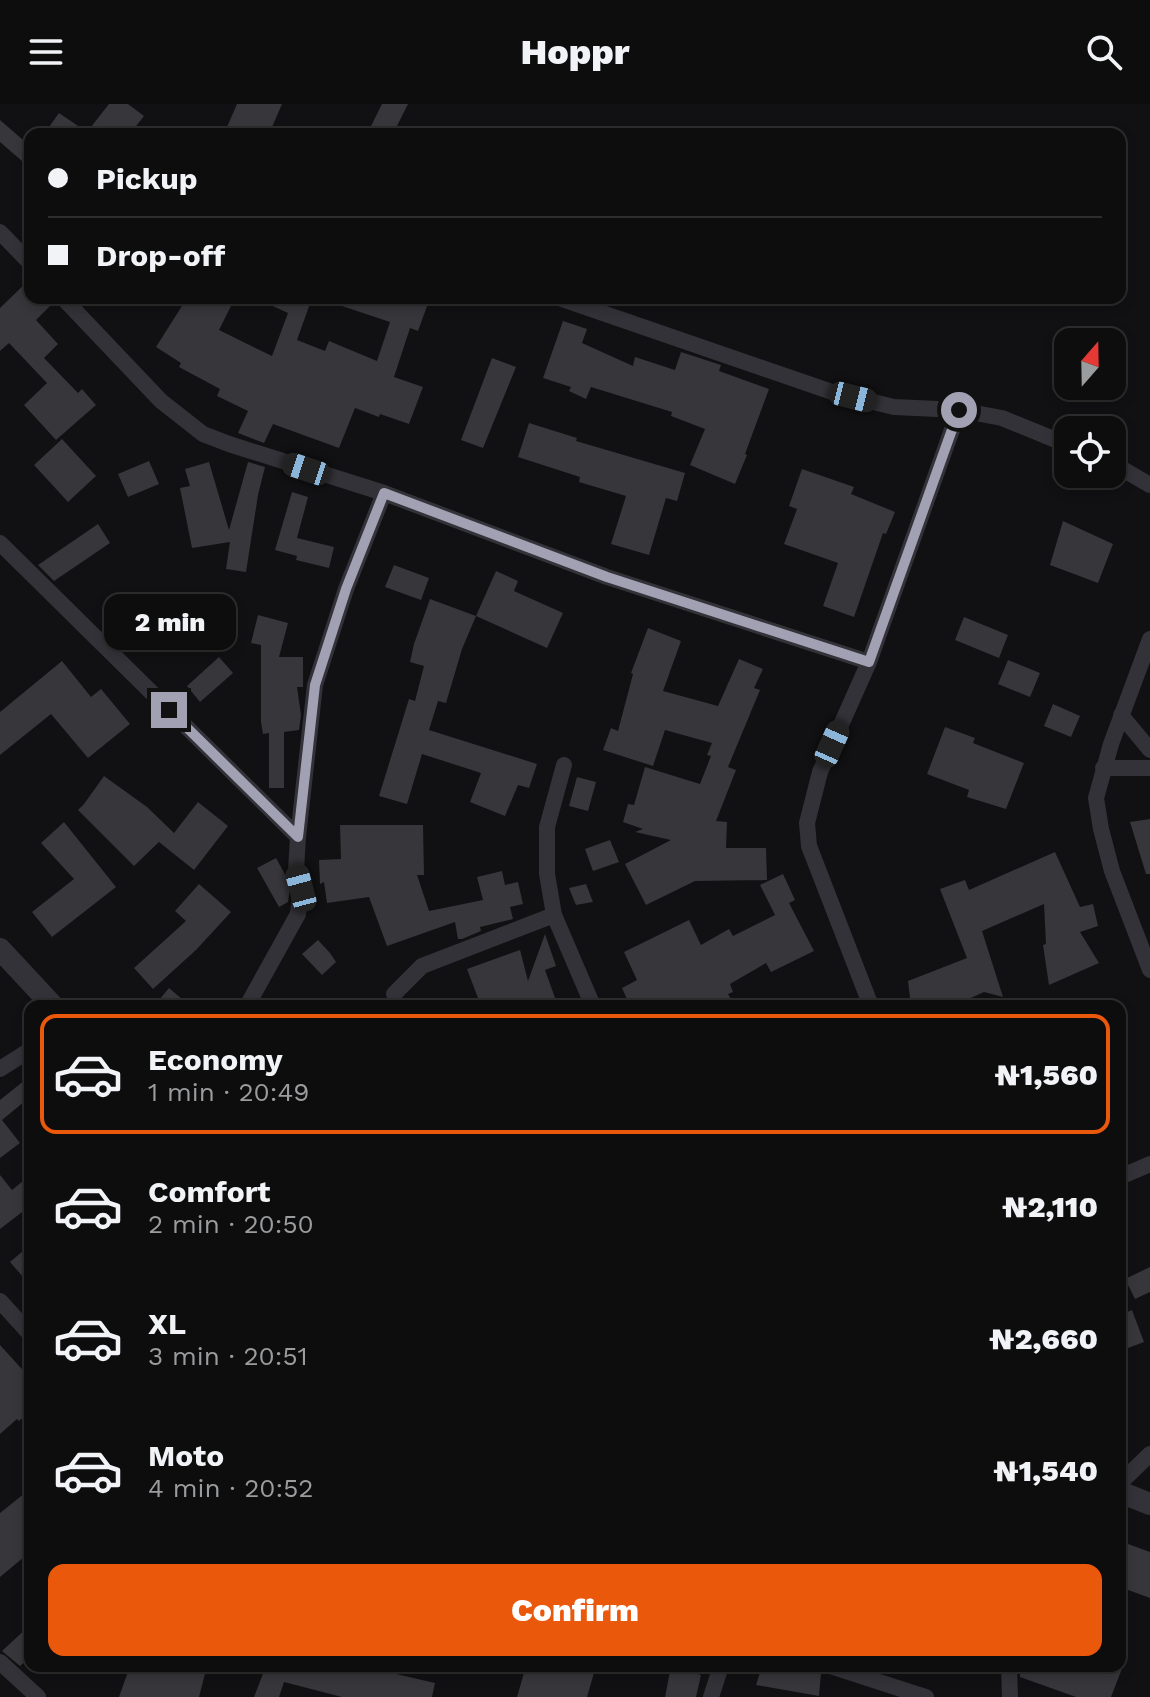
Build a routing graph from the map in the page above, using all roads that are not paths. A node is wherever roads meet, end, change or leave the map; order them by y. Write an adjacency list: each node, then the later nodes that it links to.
1 (0, 232): 2 (street)
2 (24, 257)
3 (69, 304): 9 (street)
4 (576, 304): 5 (street)
5 (959, 410): 6 (street); 12 (street)
6 (1054, 439)
7 (1126, 471): 8 (street)
8 (1150, 485)
9 (384, 493): 12 (street); 18 (street)
10 (0, 543): 18 (street)
11 (1150, 639): 13 (street)
12 (869, 662): 26 (street)
13 (1121, 715): 14 (street); 16 (street)
14 (1150, 750)
15 (564, 765): 19 (street)
16 (1103, 768): 17 (street); 21 (street)
17 (1150, 768)
18 (298, 837): 24 (street)
19 (554, 915): 22 (street); 25 (street)
20 (0, 949): 23 (street)
21 (1150, 970)
22 (394, 994)
23 (47, 1000)
24 (250, 1000)
25 (590, 1000)
26 (869, 1000)
27 (24, 1054): 28 (street)
28 (0, 1069)
29 (1150, 1164): 30 (street)
30 (1126, 1174)
31 (0, 1301): 32 (street)
32 (24, 1327)
33 (1150, 1454): 34 (street)
34 (1126, 1477)
35 (1126, 1494): 36 (street)
36 (1150, 1504)
37 (0, 1662): 41 (street)
38 (720, 1672): 42 (street)
39 (849, 1672): 43 (street)
40 (1009, 1672): 44 (street)
41 (38, 1697)
42 (711, 1697)
43 (926, 1697)
44 (1010, 1697)

